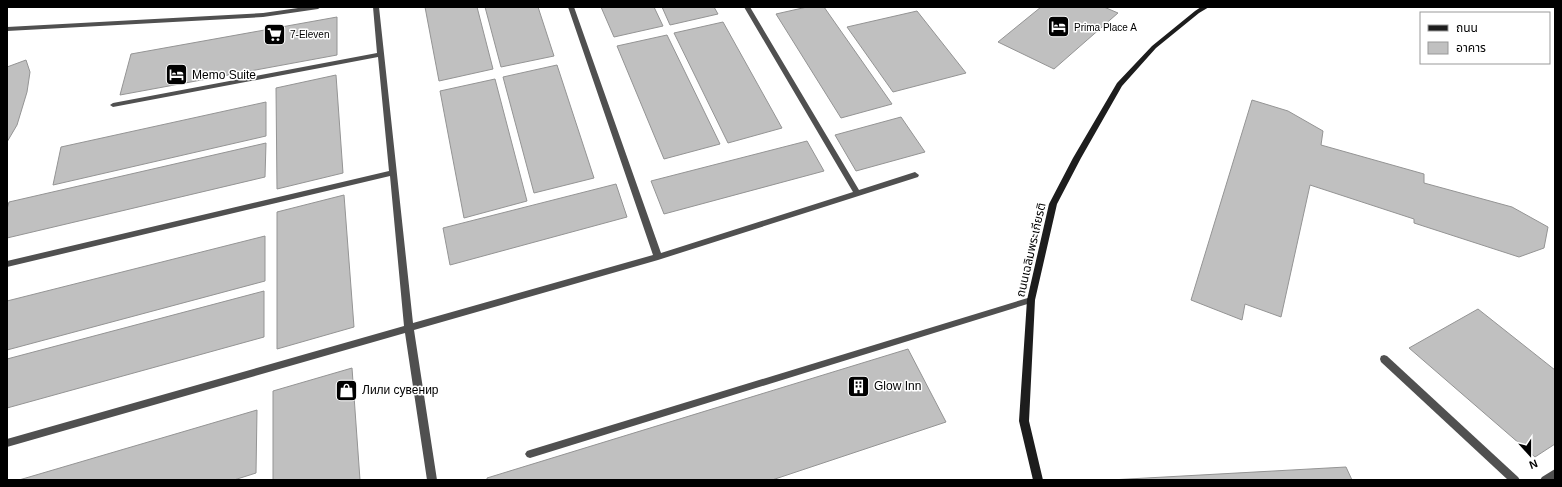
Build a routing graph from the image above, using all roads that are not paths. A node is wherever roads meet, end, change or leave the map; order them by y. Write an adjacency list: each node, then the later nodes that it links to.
1 (318, 7): 6 (street)
2 (376, 7): 7 (street)
3 (571, 7): 12 (street)
4 (747, 7): 11 (street)
5 (1206, 7): 14 (main road, ถนนเฉลิมพระเกียรติ)
6 (7, 29)
7 (381, 54): 8 (street); 9 (street)
8 (113, 105)
9 (393, 173): 13 (street); 15 (street)
10 (915, 175): 11 (street)
11 (857, 193): 12 (street)
12 (658, 257): 15 (street)
13 (7, 264)
14 (1031, 300): 18 (street); 21 (main road, ถนนเฉลิมพระเกียรติ)
15 (410, 329): 17 (street); 20 (street)
16 (1384, 358): 22 (street)
17 (7, 443)
18 (530, 454)
19 (1555, 474): 23 (street)
20 (432, 480)
21 (1038, 480)
22 (1516, 480)
23 (1546, 480)

